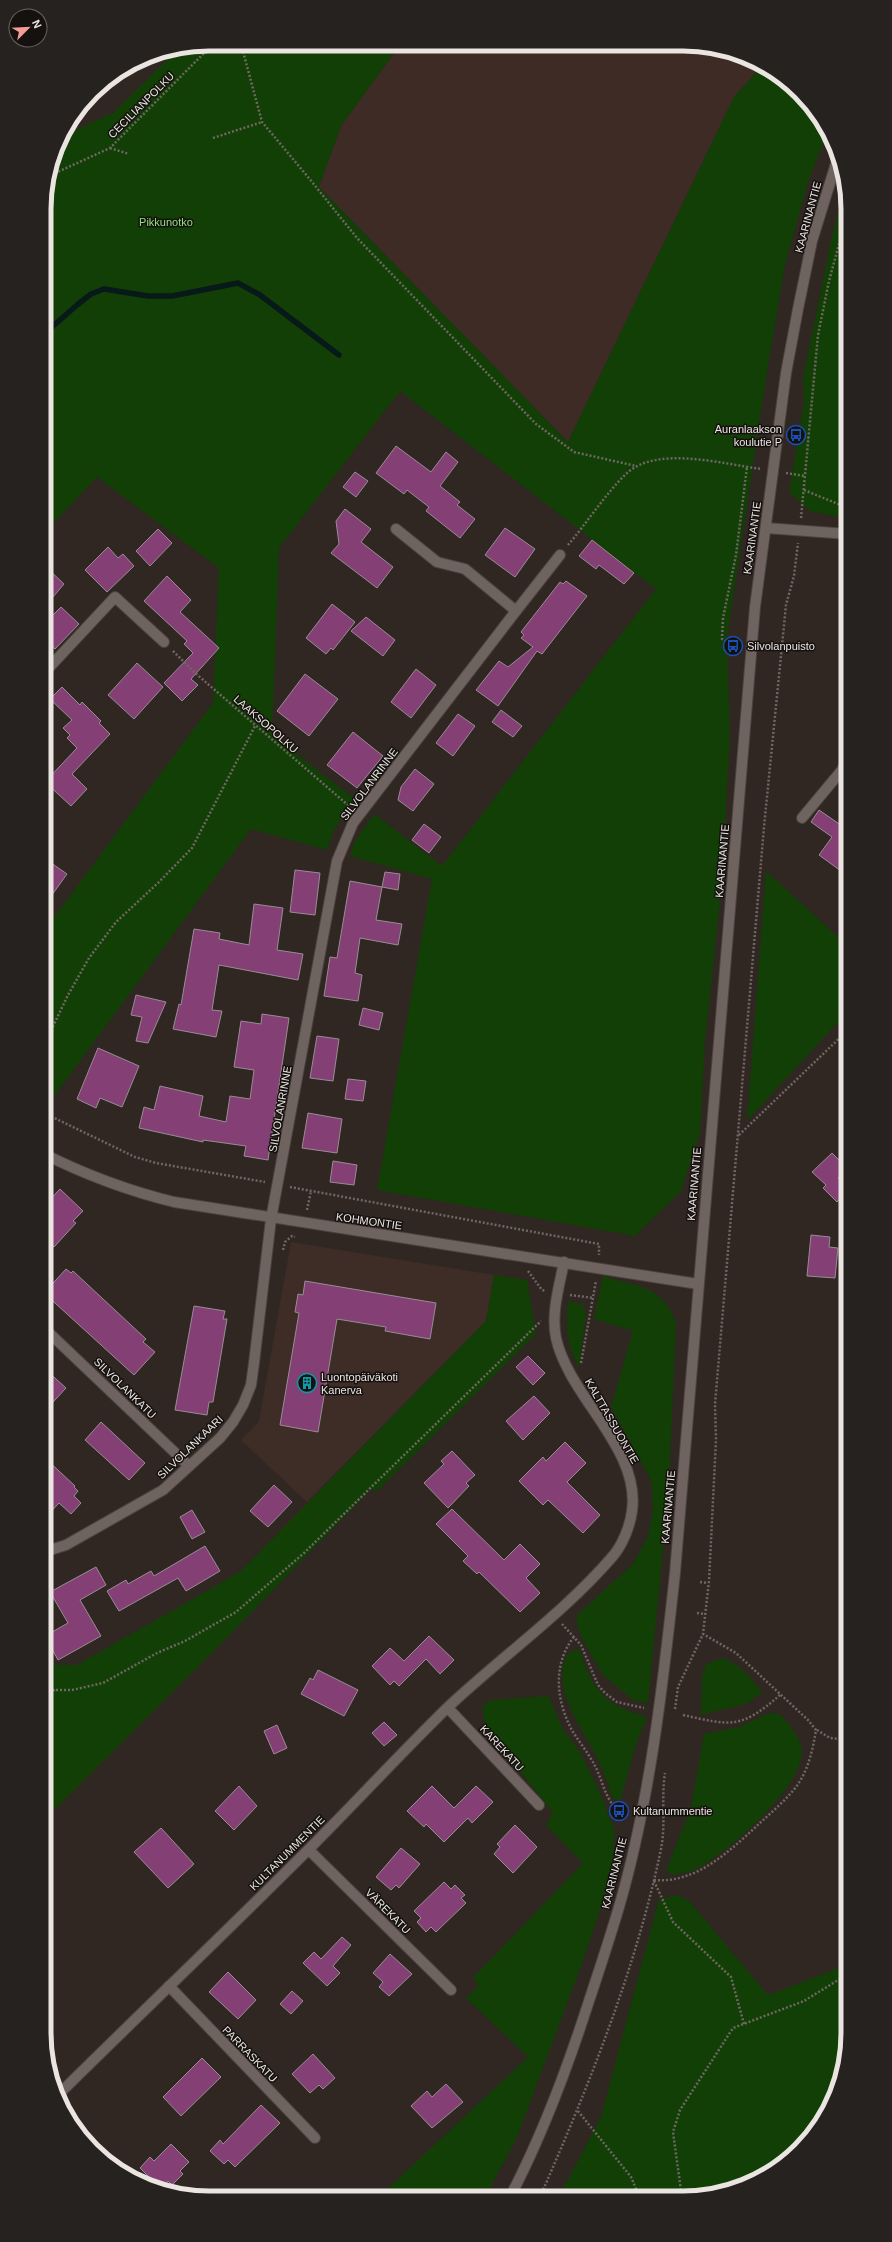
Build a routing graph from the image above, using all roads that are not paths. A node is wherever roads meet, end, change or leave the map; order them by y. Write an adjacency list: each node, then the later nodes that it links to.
1 (835, 166): 2 (street, KAARINANTIE)
2 (766, 528): 4 (street); 14 (street, KAARINANTIE)
3 (396, 529): 6 (street)
4 (841, 534)
5 (560, 555): 6 (street, SILVOLANRINNE)
6 (516, 611): 12 (street, SILVOLANRINNE)
7 (164, 642): 8 (street)
8 (51, 666)
9 (841, 771): 10 (street)
10 (802, 818)
11 (51, 1157): 12 (street, KOHMONTIE)
12 (271, 1219): 13 (street, KOHMONTIE); 16 (street, SILVOLANKAARI)
13 (564, 1262): 14 (street, KOHMONTIE); 18 (street, KALTTASSUONTIE)
14 (698, 1284): 26 (street, KAARINANTIE)
15 (51, 1335): 16 (street, SILVOLANKATU)
16 (189, 1466): 17 (street, SILVOLANKAARI)
17 (51, 1550)
18 (553, 1615): 19 (street, KULTANUMMENTIE)
19 (448, 1708): 20 (street, KAREKATU); 21 (street, KULTANUMMENTIE)
20 (539, 1805)
21 (309, 1850): 22 (street, KULTANUMMENTIE); 23 (street, VÄREKATU)
22 (169, 1986): 24 (street, KULTANUMMENTIE); 25 (street, PARRASKATU)
23 (451, 1990)
24 (62, 2091)
25 (315, 2138)
26 (513, 2191)

